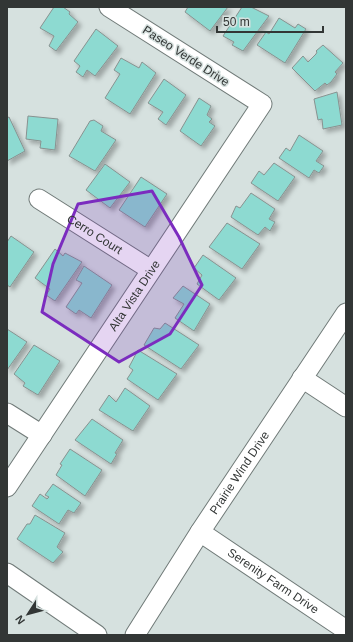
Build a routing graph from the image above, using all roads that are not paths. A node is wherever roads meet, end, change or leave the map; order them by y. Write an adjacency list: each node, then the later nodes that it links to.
1 (110, 7): 2 (street, Paseo Verde Drive)
2 (262, 104): 4 (street, Alta Vista Drive)
3 (40, 199): 4 (street, Cerro Court)
4 (151, 270): 9 (street, Alta Vista Drive)
5 (346, 313): 6 (street, Prairie Wind Drive)
6 (302, 378): 7 (street); 11 (street, Prairie Wind Drive)
7 (346, 407)
8 (7, 413): 9 (street)
9 (42, 435): 10 (street, Alta Vista Drive)
10 (7, 487)
11 (200, 532): 13 (street, Serenity Farm Drive); 15 (street, Prairie Wind Drive)
12 (7, 573): 14 (street)
13 (346, 630)
14 (97, 635)
15 (135, 635)

